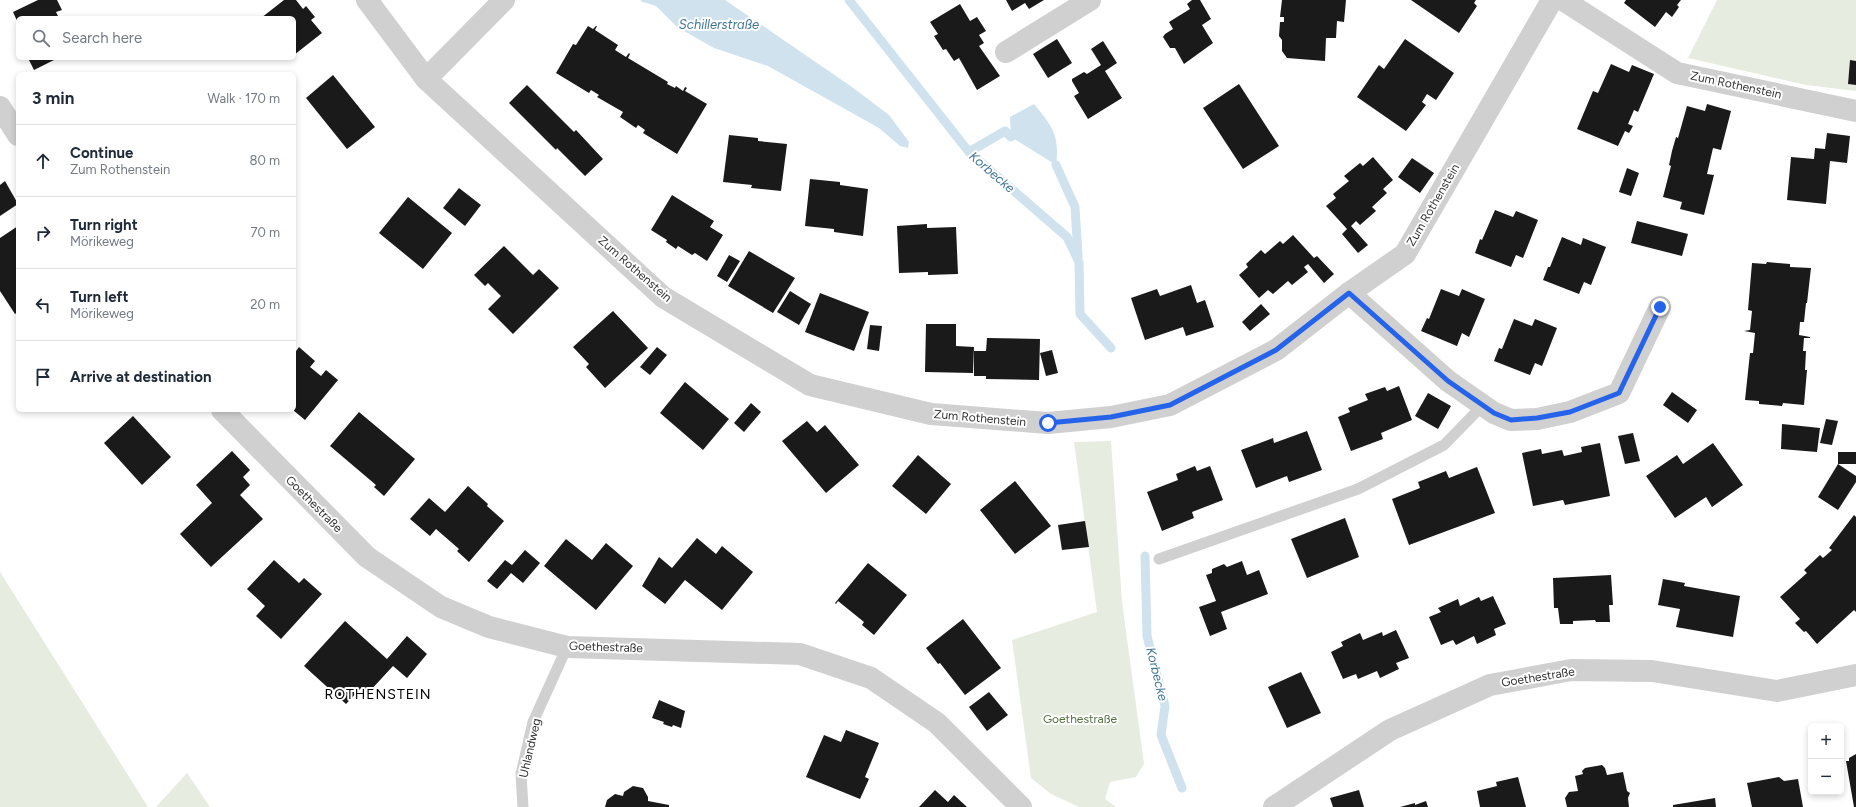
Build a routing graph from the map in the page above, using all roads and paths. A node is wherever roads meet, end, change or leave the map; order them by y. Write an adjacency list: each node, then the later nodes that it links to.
1 (367, 0): 7 (street, Zum Rothenstein)
2 (504, 0): 7 (street)
3 (1090, 0): 6 (street)
4 (1552, 0): 11 (street, Zum Rothenstein)
5 (1563, 0): 9 (street, Zum Rothenstein)
6 (1006, 52)
7 (426, 79): 11 (street, Zum Rothenstein)
8 (0, 106): 10 (street)
9 (1856, 111)
10 (16, 132)
11 (1349, 293): 13 (street)
12 (1660, 307): 13 (street)
13 (1483, 405): 15 (lane)
14 (224, 412): 16 (street, Goethestraße)
15 (1159, 559)
16 (567, 646): 18 (lane, Uhlandweg); 19 (street, Goethestraße)
17 (1856, 675): 20 (street, Goethestraße)
18 (523, 807)
19 (1021, 807)
20 (1274, 807)

